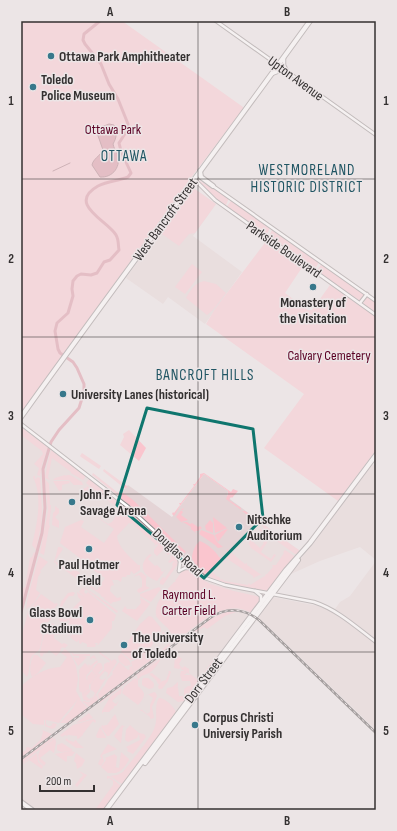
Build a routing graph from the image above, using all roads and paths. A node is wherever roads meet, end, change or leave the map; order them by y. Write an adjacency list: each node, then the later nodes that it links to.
1 (216, 21): 4 (street, Upton Avenue)
2 (310, 21): 3 (main road, West Bancroft Street)
3 (285, 57): 5 (main road, West Bancroft Street); 6 (street)
4 (270, 59): 5 (street, Upton Avenue); 7 (street)
5 (278, 65): 6 (street, Upton Avenue); 7 (main road, West Bancroft Street)
6 (287, 71): 7 (street); 8 (street, Upton Avenue)
7 (272, 74): 9 (main road, West Bancroft Street)
8 (376, 135)
9 (200, 171): 10 (main road, West Bancroft Street); 11 (main road)
10 (195, 178): 11 (street, Parkside Boulevard); 14 (street, Parkside Boulevard); 16 (main road, West Bancroft Street)
11 (213, 186): 12 (street, Parkside Boulevard)
12 (366, 294): 13 (street, Parkside Boulevard); 14 (street)
13 (376, 301)
14 (360, 303): 15 (street, Parkside Boulevard)
15 (376, 315)
16 (21, 417)
17 (21, 424): 19 (street, Douglas Road)
18 (376, 455): 20 (main road, Dorr Street)
19 (177, 552): 22 (street, Douglas Road); 22 (street)
20 (303, 552): 21 (main road, Dorr Street); 23 (main road, Dorr Street)
21 (291, 564): 23 (main road); 25 (main road, Dorr Street)
22 (194, 568): 24 (street, Douglas Road)
23 (287, 574): 25 (main road, Dorr Street)
24 (254, 591): 25 (street, Douglas Road); 26 (street)
25 (270, 594): 26 (main road, Dorr Street); 27 (street, Douglas Road); 29 (main road, Dorr Street)
26 (261, 603): 28 (main road, Dorr Street)
27 (376, 642)
28 (223, 654): 29 (main road); 30 (main road, Dorr Street)
29 (214, 671): 31 (main road, Dorr Street)
30 (151, 750): 31 (main road); 33 (main road, Dorr Street)
31 (143, 766): 33 (main road, Dorr Street)
32 (21, 802): 34 (main road)
33 (110, 808)
34 (32, 810)

